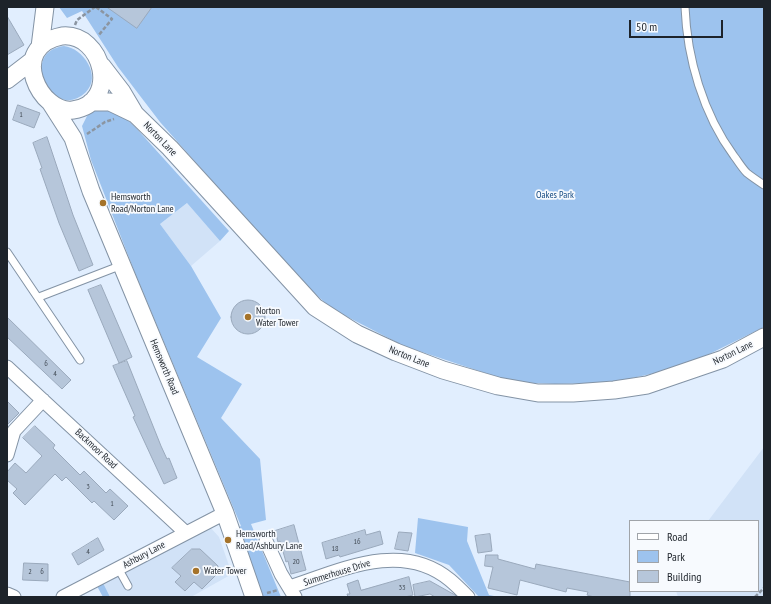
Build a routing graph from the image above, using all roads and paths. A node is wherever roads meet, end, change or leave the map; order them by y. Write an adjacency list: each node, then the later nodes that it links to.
1 (46, 7): 4 (street); 6 (street)
2 (96, 7): 4 (path); 5 (path)
3 (685, 7): 14 (lane)
4 (70, 36): 5 (street); 6 (street)
5 (89, 48): 7 (street)
6 (36, 53): 8 (street); 9 (street)
7 (102, 66): 11 (street); 12 (street, Norton Lane)
8 (7, 80): 9 (street)
9 (38, 89): 10 (street)
10 (50, 102): 11 (street); 13 (street, Hemsworth Road)
11 (87, 105): 12 (street, Norton Lane); 13 (street)
12 (135, 114): 13 (path); 18 (street, Norton Lane)
13 (74, 143): 16 (street, Hemsworth Road)
14 (764, 185)
15 (7, 252): 17 (lane)
16 (122, 265): 17 (lane); 23 (street, Hemsworth Road)
17 (39, 297): 19 (lane)
18 (764, 337)
19 (80, 360)
20 (7, 366): 21 (street, Backmoor Road)
21 (43, 400): 22 (street); 24 (street, Backmoor Road)
22 (7, 455)
23 (224, 513): 24 (street, Ashbury Lane); 33 (street, Hemsworth Road)
24 (186, 532): 26 (street, Ashbury Lane)
25 (266, 541): 29 (street, Summerhouse Drive)
26 (118, 568): 27 (lane); 32 (street, Ashbury Lane)
27 (128, 586)
28 (764, 588): 35 (path)
29 (292, 592): 33 (path); 34 (street, Summerhouse Drive)
30 (7, 594): 31 (street)
31 (14, 597)
32 (63, 597)
33 (253, 597)
34 (468, 597)
35 (755, 597)

